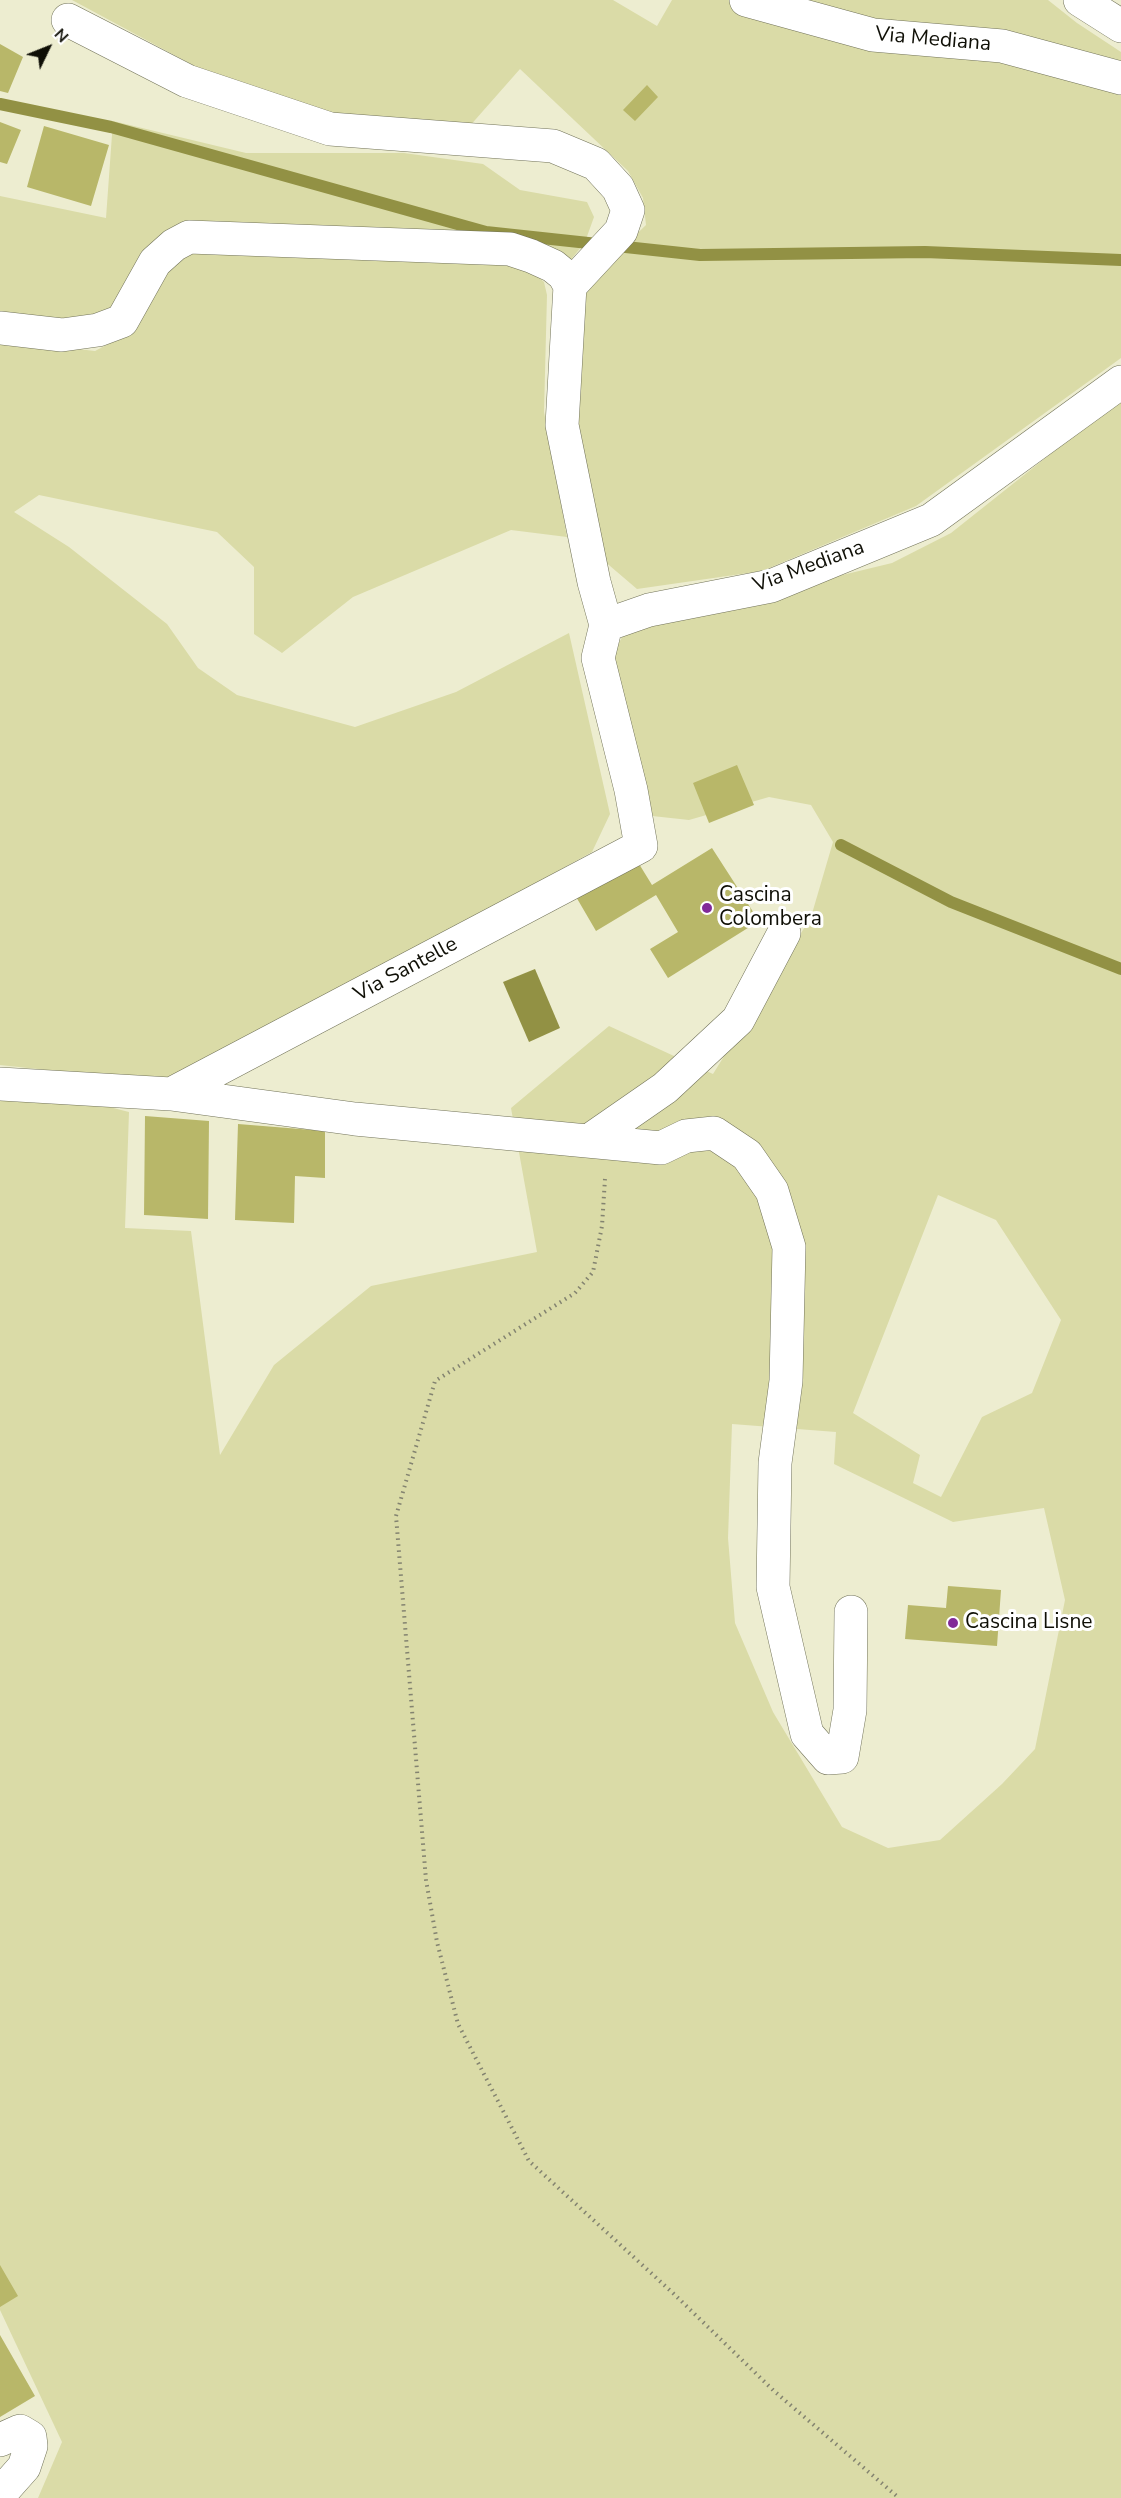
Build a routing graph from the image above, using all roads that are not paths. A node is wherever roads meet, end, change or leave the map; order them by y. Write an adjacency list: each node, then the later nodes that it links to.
1 (746, 0): 5 (street, Via Mediana)
2 (1080, 0): 4 (street)
3 (68, 20): 6 (street)
4 (1121, 26)
5 (1121, 78)
6 (570, 286): 7 (street); 9 (street)
7 (0, 328)
8 (1121, 382): 9 (street, Via Mediana)
9 (606, 625): 12 (street, Via Santelle)
10 (784, 933): 13 (street)
11 (0, 1084): 12 (street)
12 (171, 1094): 13 (street)
13 (599, 1141): 14 (street)
14 (851, 1612)
15 (0, 2440): 16 (street)
16 (0, 2494)

